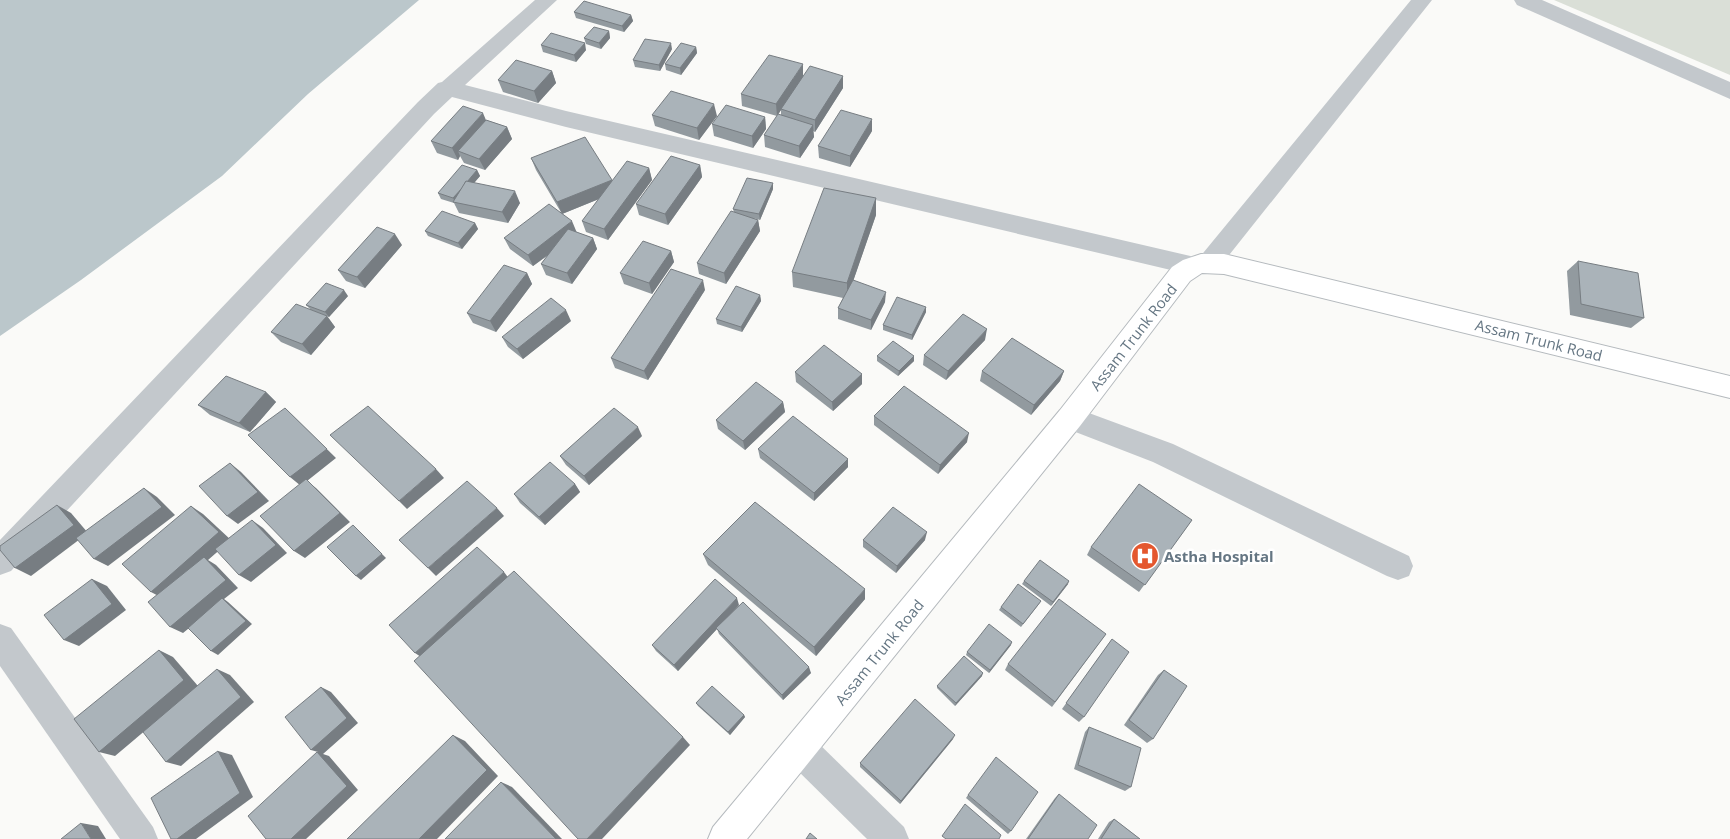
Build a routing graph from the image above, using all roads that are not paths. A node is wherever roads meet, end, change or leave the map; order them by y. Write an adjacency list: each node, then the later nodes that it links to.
1 (547, 0): 4 (street)
2 (1422, 0): 6 (street)
3 (1524, 0): 5 (street)
4 (446, 88): 6 (street); 9 (street)
5 (1730, 91)
6 (1200, 264): 7 (main road, Assam Trunk Road); 8 (main road, Assam Trunk Road)
7 (1730, 387)
8 (1070, 418): 10 (street); 12 (main road, Assam Trunk Road)
9 (0, 561)
10 (1398, 566)
11 (0, 639): 13 (street)
12 (800, 749): 14 (main road, Assam Trunk Road); 15 (street)
13 (141, 839)
14 (725, 839)
15 (892, 839)

